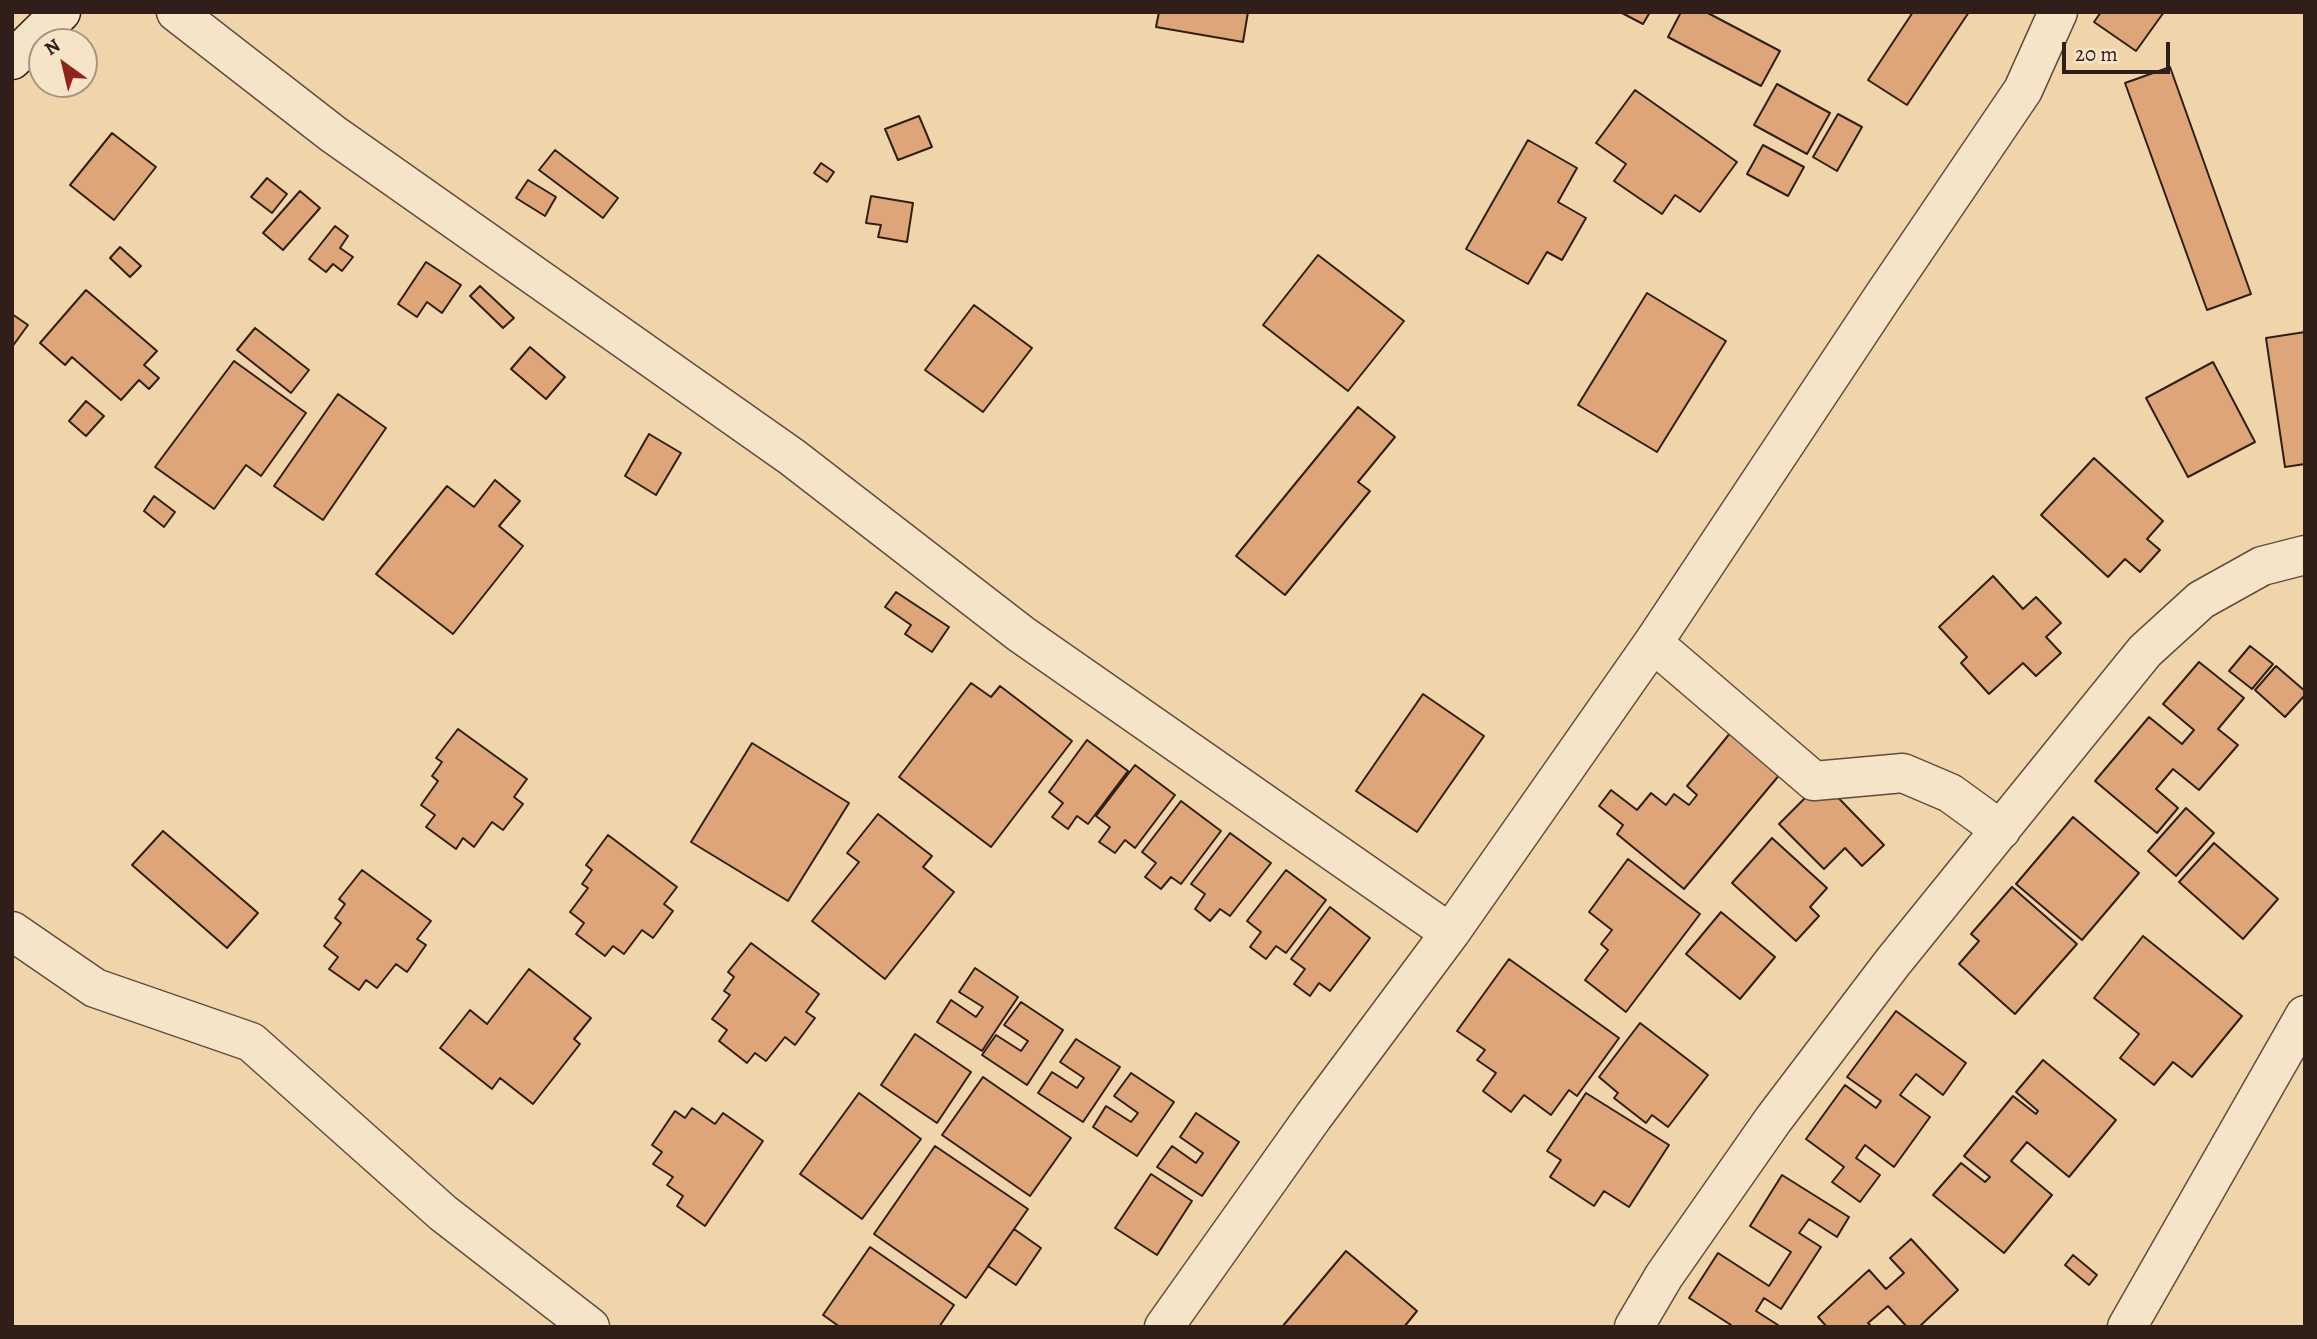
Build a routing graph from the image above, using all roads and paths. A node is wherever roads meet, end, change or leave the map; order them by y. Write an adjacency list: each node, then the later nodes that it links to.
1 (61, 12): 4 (street)
2 (176, 12): 9 (street)
3 (2058, 12): 6 (street)
4 (12, 60)
5 (2305, 555): 7 (street)
6 (1653, 643): 7 (street); 9 (street)
7 (2001, 830): 14 (street)
8 (12, 931): 12 (street)
9 (1450, 933): 13 (street)
10 (2301, 1032): 11 (street)
11 (2134, 1322)
12 (590, 1327)
13 (1164, 1327)
14 (1633, 1327)

